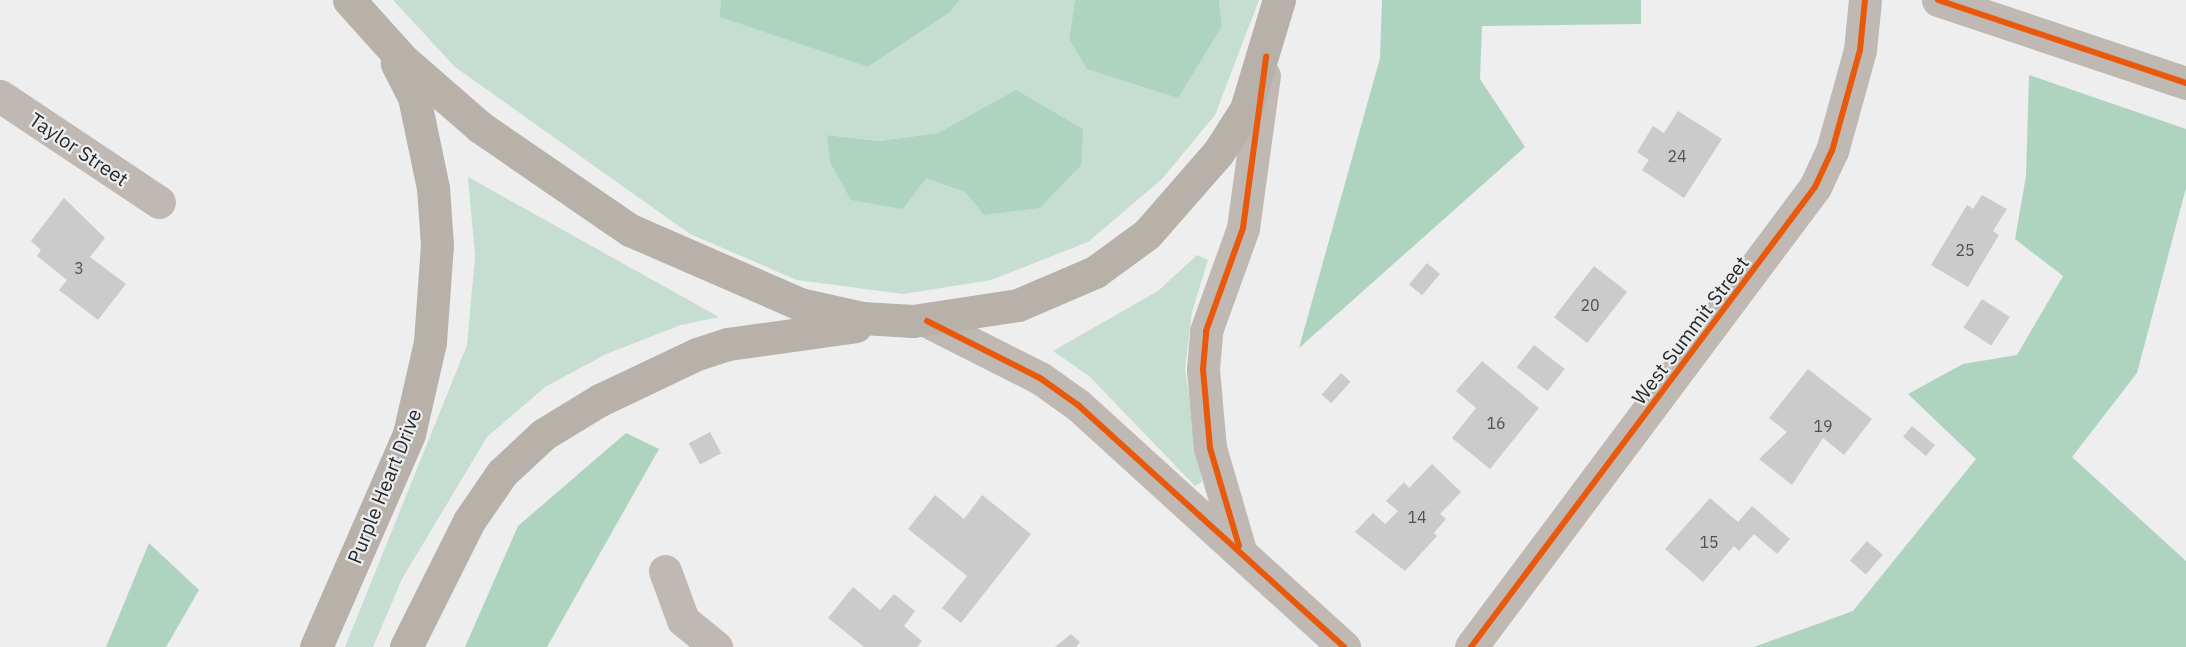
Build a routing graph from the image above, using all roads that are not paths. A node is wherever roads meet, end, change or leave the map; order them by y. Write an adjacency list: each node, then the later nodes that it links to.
1 (350, 0): 5 (main road)
2 (1279, 0): 6 (main road)
3 (1864, 0): 18 (street, West Summit Street)
4 (1938, 0): 7 (street)
5 (385, 40): 10 (main road); 14 (main road, Purple Heart Drive)
6 (1266, 57): 11 (main road); 12 (street)
7 (2186, 83)
8 (0, 96): 9 (street, Taylor Street)
9 (159, 202)
10 (887, 321): 11 (main road); 15 (main road)
11 (927, 321): 12 (street)
12 (1240, 549): 17 (street)
13 (665, 571): 16 (street)
14 (316, 647)
15 (406, 647)
16 (716, 647)
17 (1344, 647)
18 (1471, 647)

